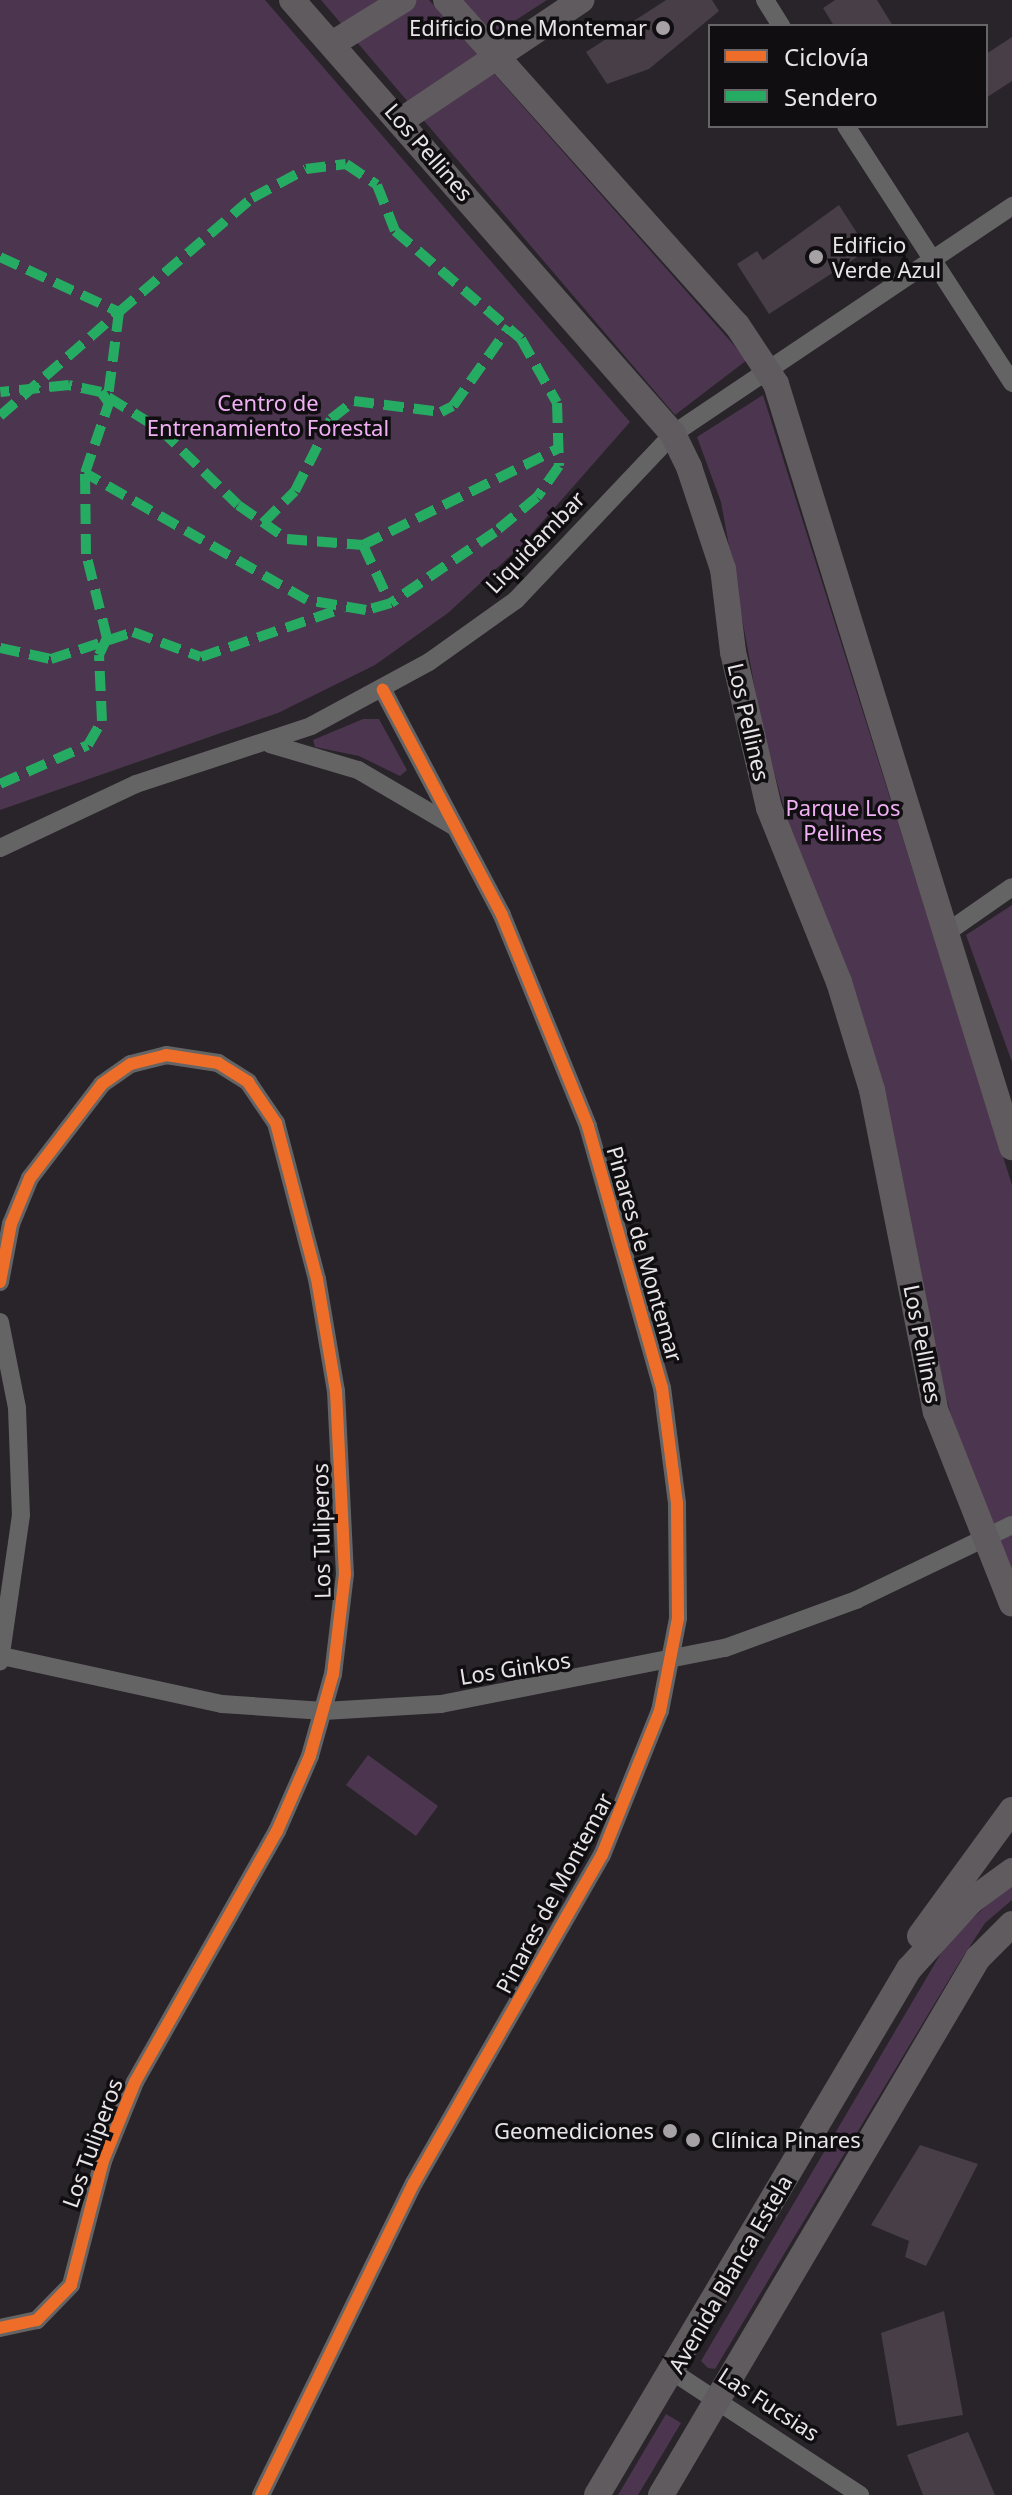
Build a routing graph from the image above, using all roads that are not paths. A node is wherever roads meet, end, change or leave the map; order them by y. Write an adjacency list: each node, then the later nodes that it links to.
1 (292, 0): 7 (main road, Los Pellines)
2 (403, 0): 7 (main road)
3 (446, 0): 8 (main road)
4 (581, 0): 8 (main road)
5 (765, 0): 6 (street)
6 (780, 24)
7 (332, 44): 9 (main road, Los Pellines)
8 (497, 55): 9 (main road); 13 (main road)
9 (402, 120): 15 (main road, Los Pellines)
10 (847, 128): 12 (street)
11 (1012, 206): 12 (street, Liquidambar)
12 (931, 257): 13 (street, Liquidambar); 14 (street)
13 (767, 368): 15 (street, Liquidambar); 21 (main road)
14 (1012, 383)
15 (673, 434): 16 (street, Liquidambar); 26 (main road, Los Pellines)
16 (383, 690): 17 (street, Liquidambar); 18 (street, Pinares de Montemar)
17 (270, 744): 18 (street); 19 (street, Liquidambar)
18 (459, 829): 29 (street, Pinares de Montemar)
19 (0, 848)
20 (1012, 887): 21 (street)
21 (946, 933): 22 (main road)
22 (1012, 1147)
23 (0, 1282): 30 (street, Los Tuliperos)
24 (0, 1322): 28 (street)
25 (1012, 1525): 26 (street, Los Ginkos)
26 (980, 1539): 27 (main road, Los Pellines); 29 (street, Los Ginkos)
27 (1012, 1604)
28 (1, 1658): 30 (street, Los Ginkos)
29 (674, 1662): 30 (street, Los Ginkos); 39 (street, Pinares de Montemar)
30 (324, 1711): 35 (street, Los Tuliperos)
31 (1012, 1810): 34 (main road)
32 (1012, 1871): 34 (main road, Avenida Blanca Estela)
33 (1012, 1924): 37 (main road)
34 (909, 1969): 36 (main road, Avenida Blanca Estela)
35 (0, 2328)
36 (673, 2372): 37 (street, Las Fucsias); 40 (main road, Avenida Blanca Estela)
37 (719, 2400): 38 (street, Las Fucsias); 41 (main road)
38 (838, 2479): 42 (street, Las Fucsias); 43 (street, Las Fucsias)
39 (261, 2495)
40 (597, 2495)
41 (661, 2495)
42 (849, 2495)
43 (860, 2495)

